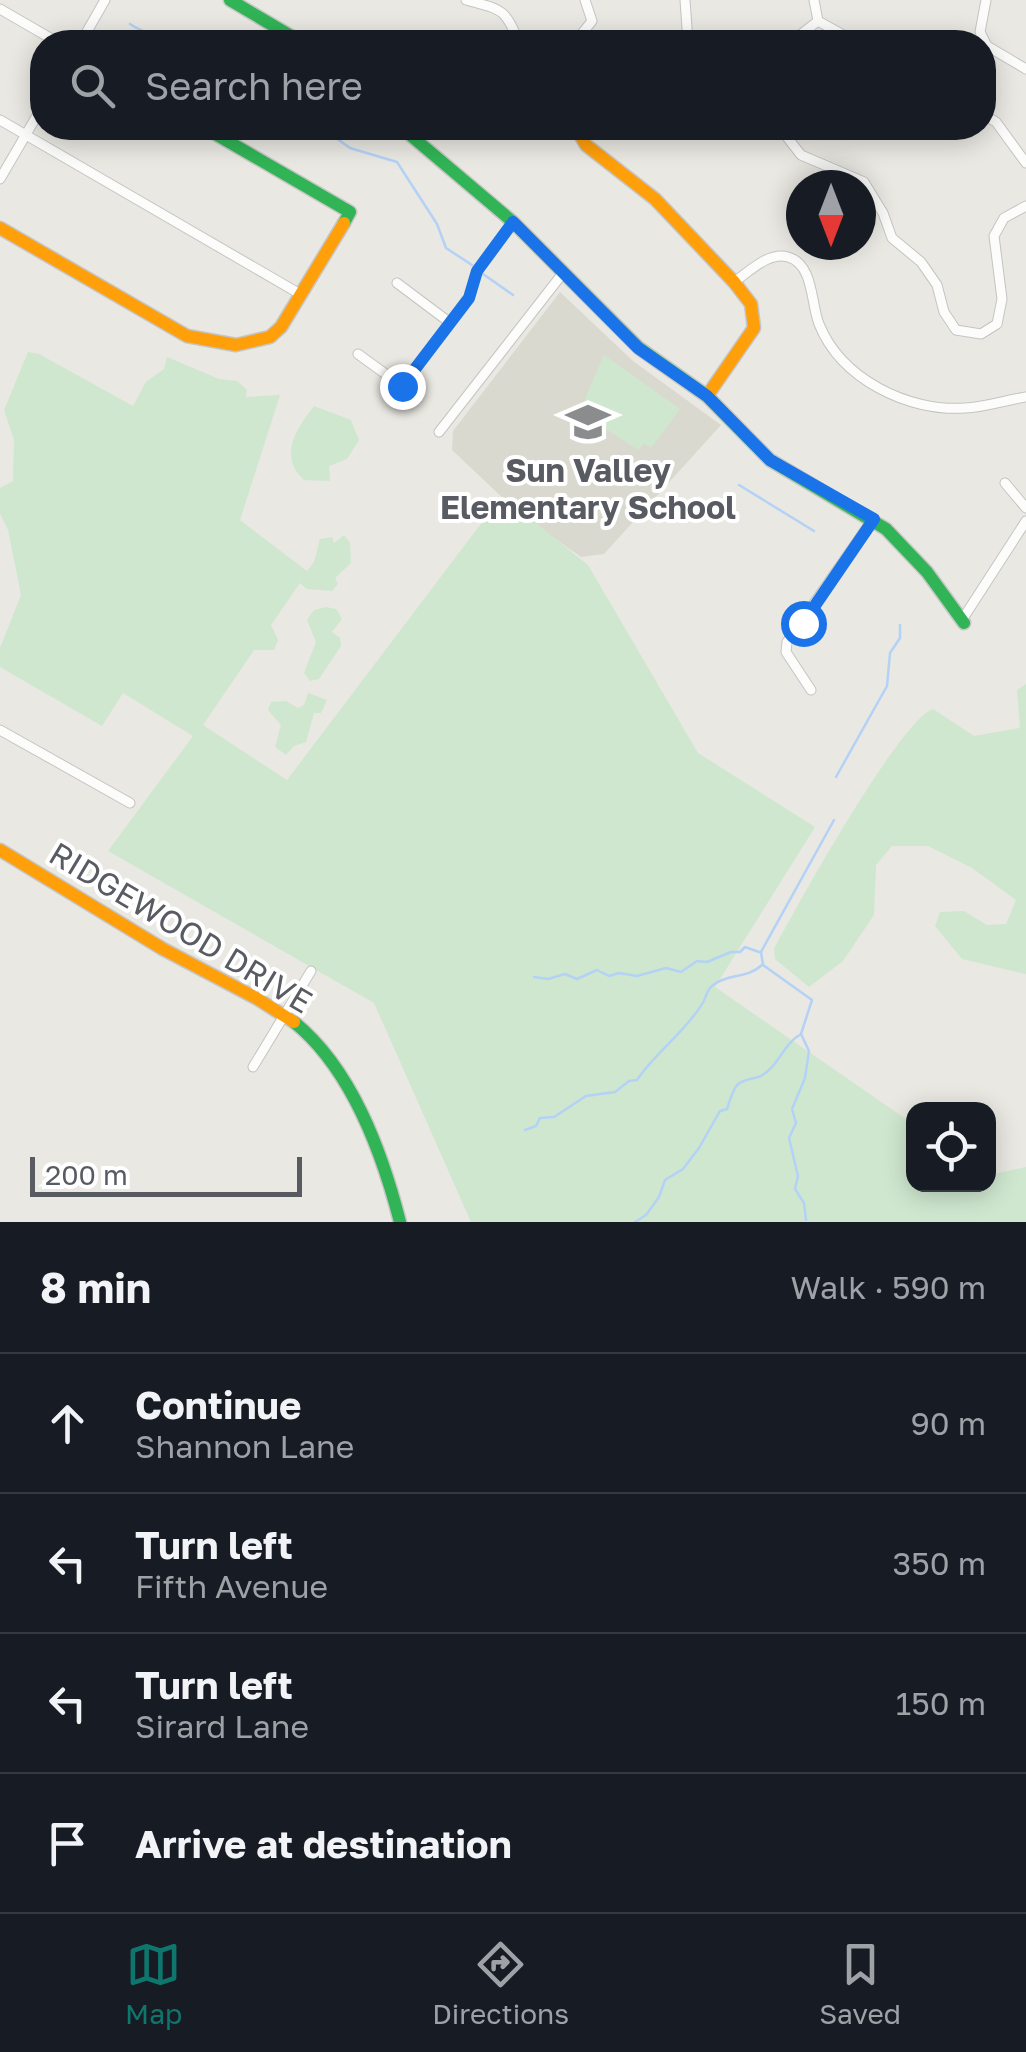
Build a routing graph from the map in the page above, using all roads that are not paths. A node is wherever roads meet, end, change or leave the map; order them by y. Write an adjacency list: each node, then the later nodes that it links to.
1 (105, 0): 11 (street)
2 (230, 0): 12 (street)
3 (466, 0): 13 (street)
4 (585, 0): 14 (street)
5 (685, 0): 15 (street)
6 (814, 0): 9 (street)
7 (986, 0): 18 (street)
8 (0, 9): 10 (street)
9 (818, 21): 16 (street); 17 (street)
10 (36, 30)
11 (88, 30)
12 (281, 30)
13 (514, 30)
14 (585, 30)
15 (687, 30)
16 (806, 30)
17 (834, 30)
18 (980, 30)
19 (996, 51): 20 (street)
20 (1026, 69)
21 (0, 120): 24 (street)
22 (996, 122): 31 (street)
23 (30, 127): 24 (street)
24 (25, 136): 25 (street); 32 (street)
25 (30, 139)
26 (32, 140): 39 (street)
27 (225, 140): 39 (street)
28 (416, 140): 34 (street)
29 (583, 140): 37 (street)
30 (789, 140): 33 (street)
31 (1026, 163)
32 (0, 179)
33 (1026, 206)
34 (513, 222): 36 (street); 40 (street)
35 (0, 228): 39 (street)
36 (563, 274): 42 (street); 44 (street)
37 (734, 282): 42 (street); 43 (street)
38 (397, 284): 40 (street)
39 (300, 294)
40 (450, 322): 41 (street)
41 (358, 354)
42 (707, 396): 47 (street)
43 (1026, 396)
44 (440, 432)
45 (1005, 483): 46 (street)
46 (1026, 508)
47 (874, 519): 49 (street); 50 (street)
48 (1026, 521): 49 (street)
49 (963, 621)
50 (811, 690)
51 (0, 730): 52 (street)
52 (130, 804)
53 (0, 850): 55 (street, RIDGEWOOD DRIVE)
54 (312, 971): 55 (street)
55 (284, 1016): 56 (street); 57 (street, RIDGEWOOD DRIVE)
56 (253, 1067)
57 (400, 1222)

